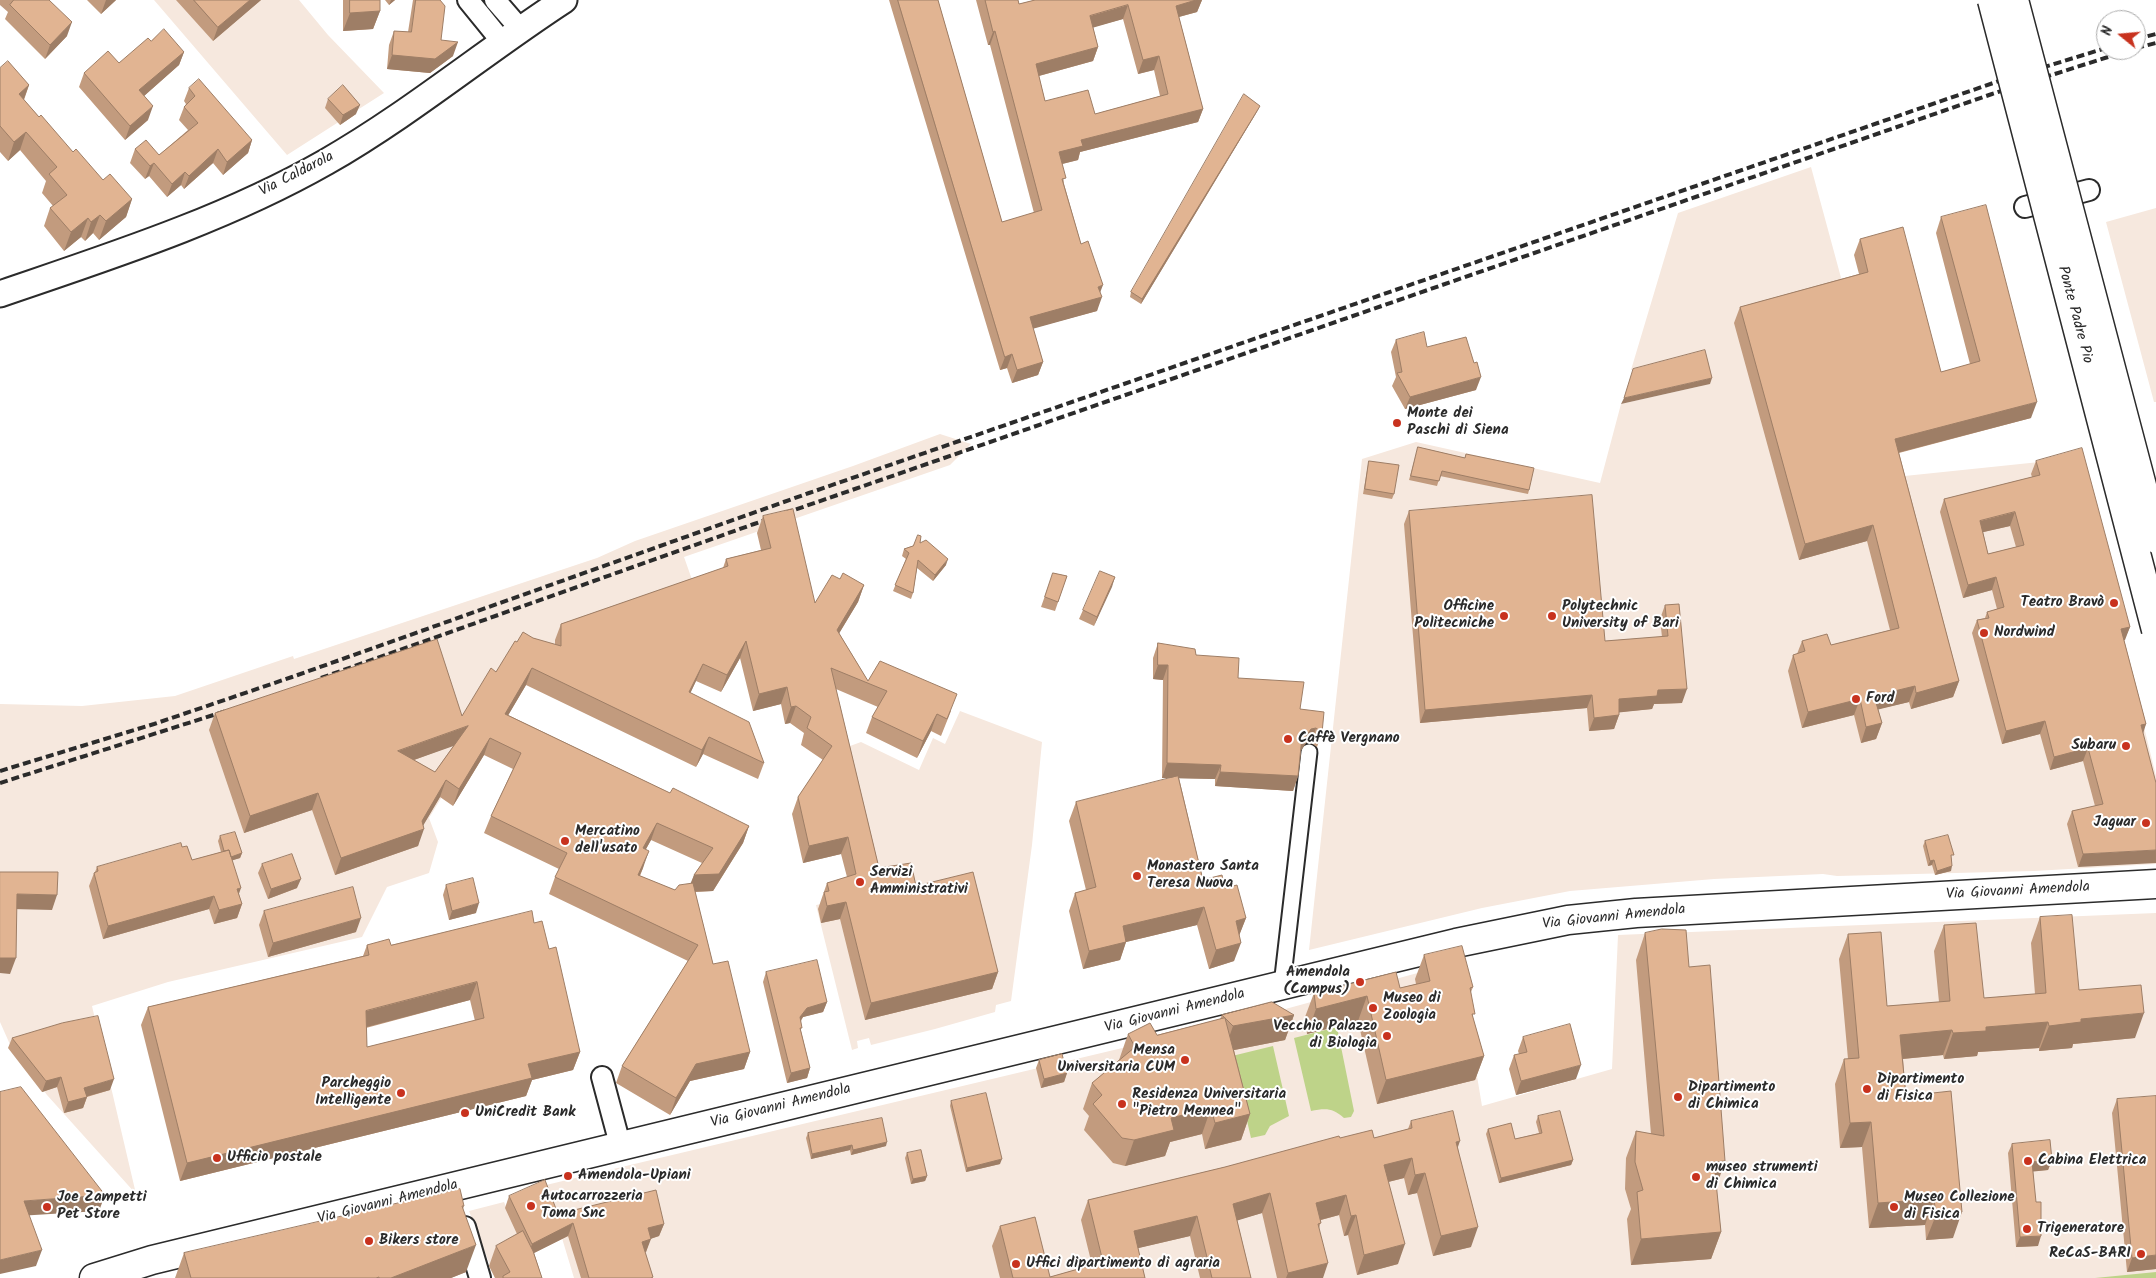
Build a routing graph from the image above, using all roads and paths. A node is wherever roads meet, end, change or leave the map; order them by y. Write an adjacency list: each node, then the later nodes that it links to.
1 (468, 0): 6 (street)
2 (495, 0): 6 (street)
3 (564, 0): 6 (street, Via Caldarola)
4 (1992, 0): 11 (main road, Ponte Padre Pio, bridge)
5 (2014, 0): 10 (main road, Ponte Padre Pio, bridge)
6 (512, 37): 9 (street, Via Caldarola)
7 (2089, 190): 8 (street)
8 (2025, 207)
9 (0, 294)
10 (2156, 539)
11 (2156, 630)
12 (1309, 752): 14 (street)
13 (2156, 884): 14 (main road, Via Giovanni Amendola)
14 (1282, 986): 16 (main road, Via Giovanni Amendola)
15 (603, 1080): 16 (street)
16 (621, 1148): 17 (main road, Via Giovanni Amendola)
17 (454, 1187): 18 (main road, Via Giovanni Amendola); 19 (street)
18 (94, 1278)
19 (480, 1278)

